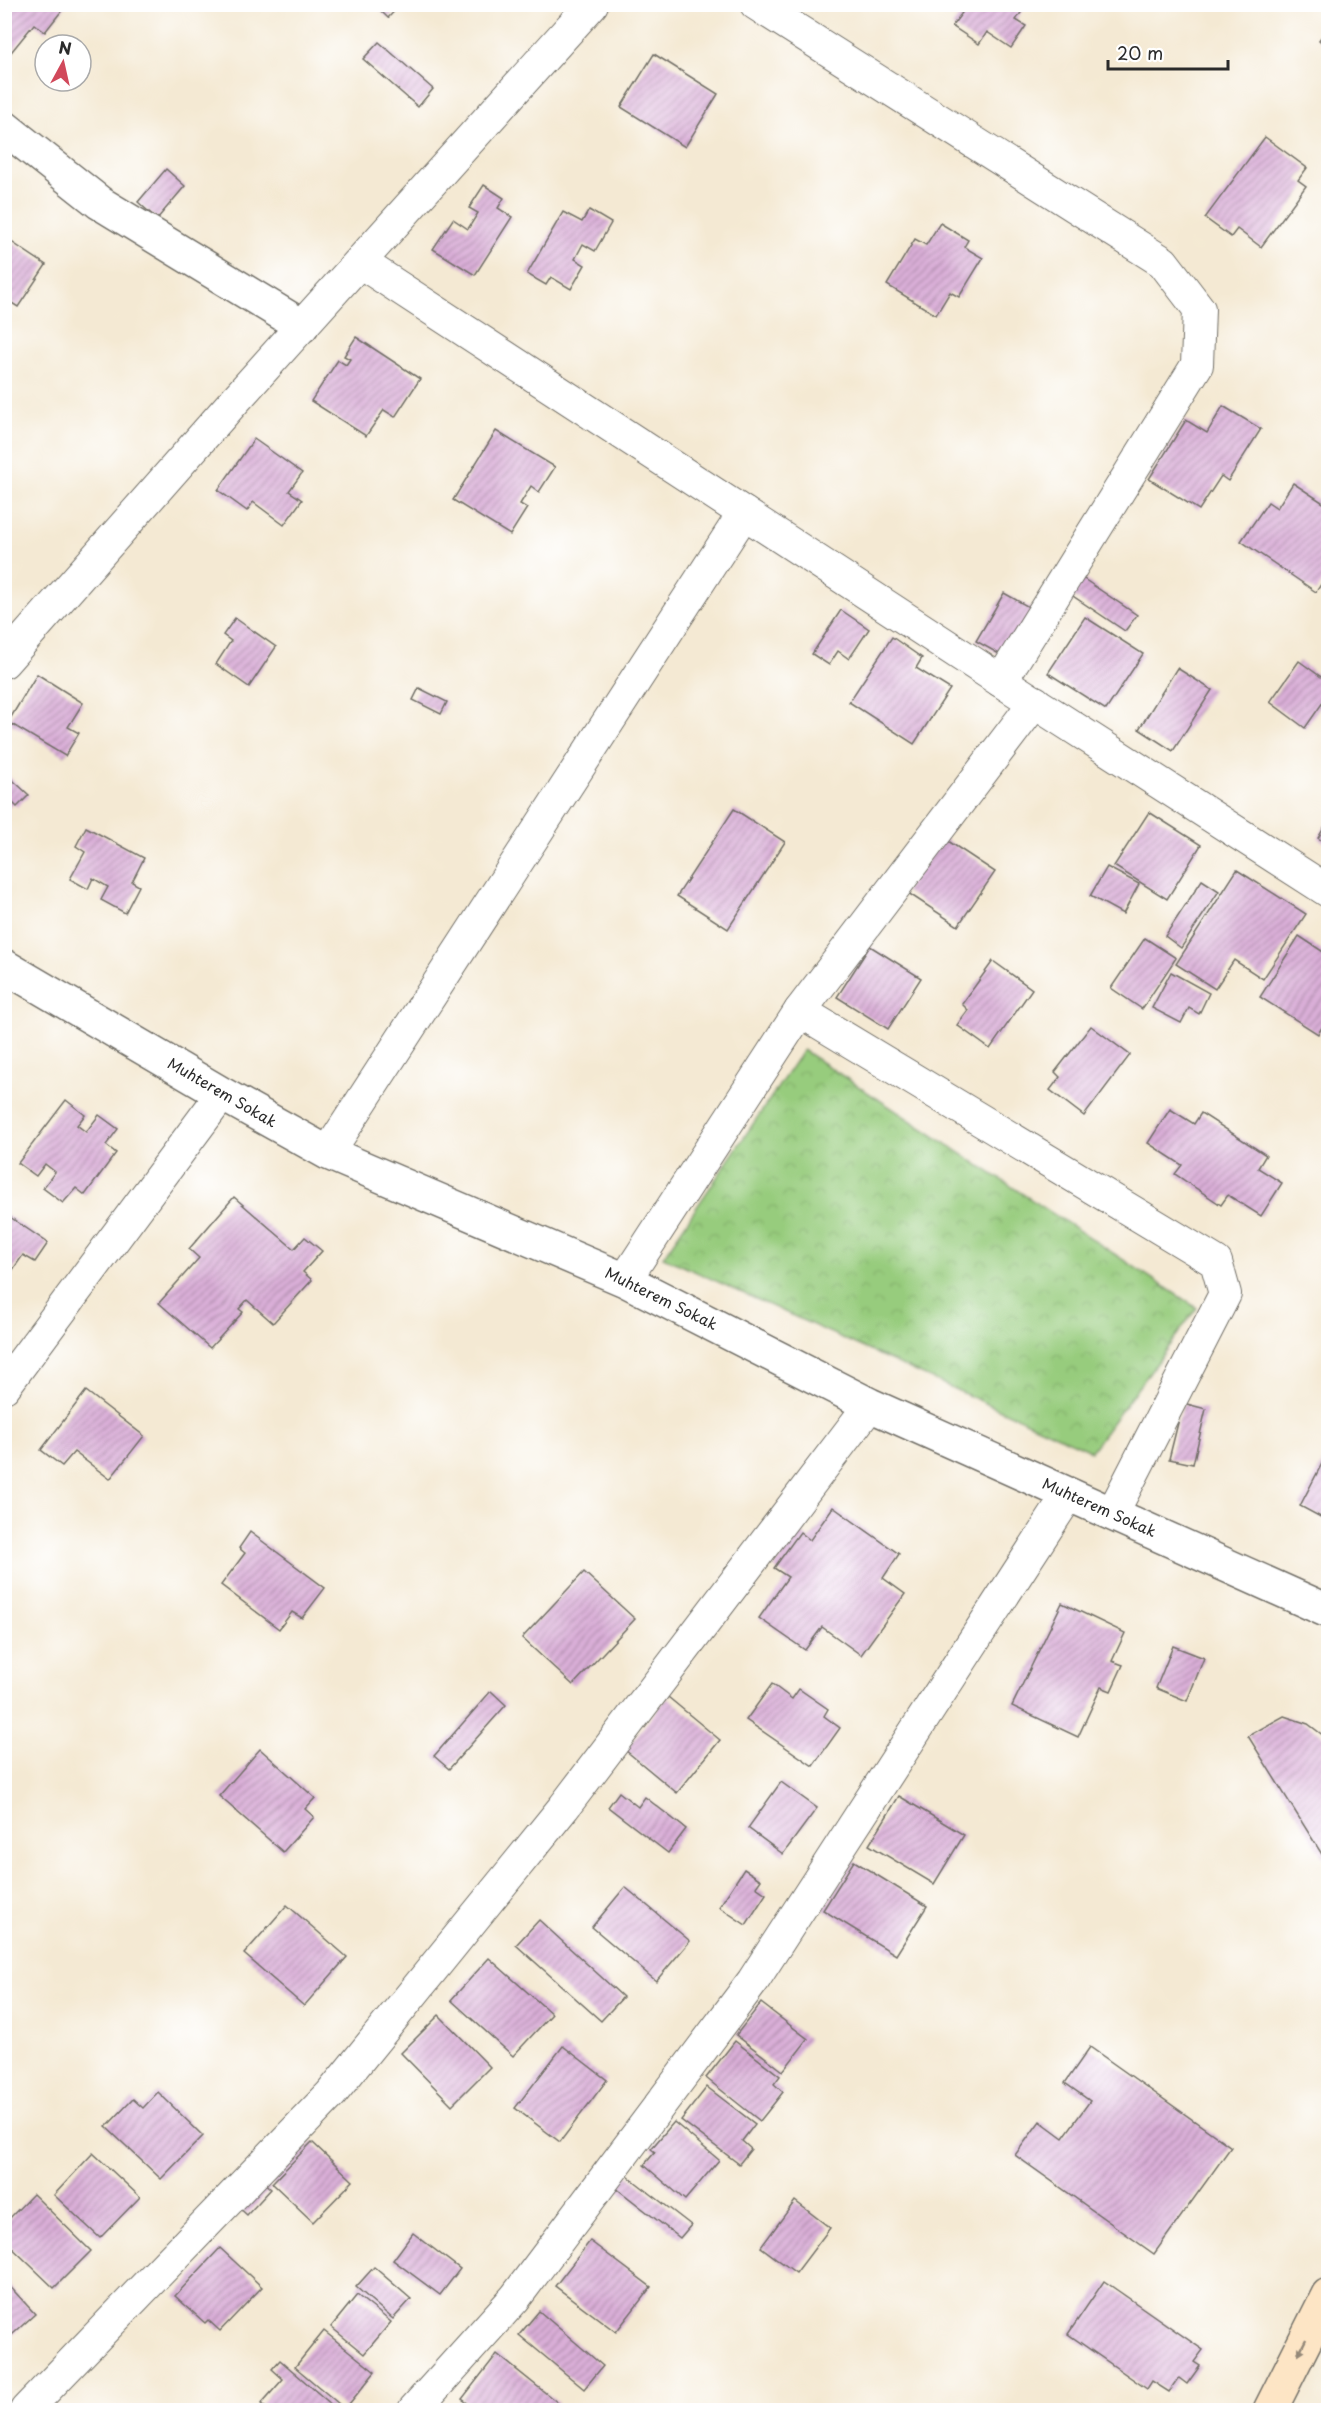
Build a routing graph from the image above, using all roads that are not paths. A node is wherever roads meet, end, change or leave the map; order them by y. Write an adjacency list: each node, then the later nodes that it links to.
1 (592, 4): 4 (street)
2 (756, 4): 8 (street)
3 (4, 127): 5 (street)
4 (360, 261): 5 (street); 6 (street)
5 (302, 326): 7 (street)
6 (744, 513): 8 (street); 14 (street)
7 (4, 662)
8 (1001, 681): 9 (street)
9 (1035, 702): 10 (street); 12 (street)
10 (1329, 891)
11 (4, 966): 13 (street, Muhterem Sokak)
12 (800, 1011): 15 (street); 19 (street)
13 (222, 1094): 14 (street, Muhterem Sokak); 16 (street)
14 (328, 1153): 15 (street, Muhterem Sokak)
15 (625, 1280): 17 (street, Muhterem Sokak)
16 (4, 1387)
17 (870, 1406): 18 (street, Muhterem Sokak); 22 (street)
18 (1069, 1494): 19 (street, Muhterem Sokak); 23 (street)
19 (1112, 1514): 20 (street, Muhterem Sokak)
20 (1329, 1611)
21 (1329, 2295): 24 (main road, one-way to 24)
22 (26, 2410)
23 (414, 2410)
24 (1270, 2410)

